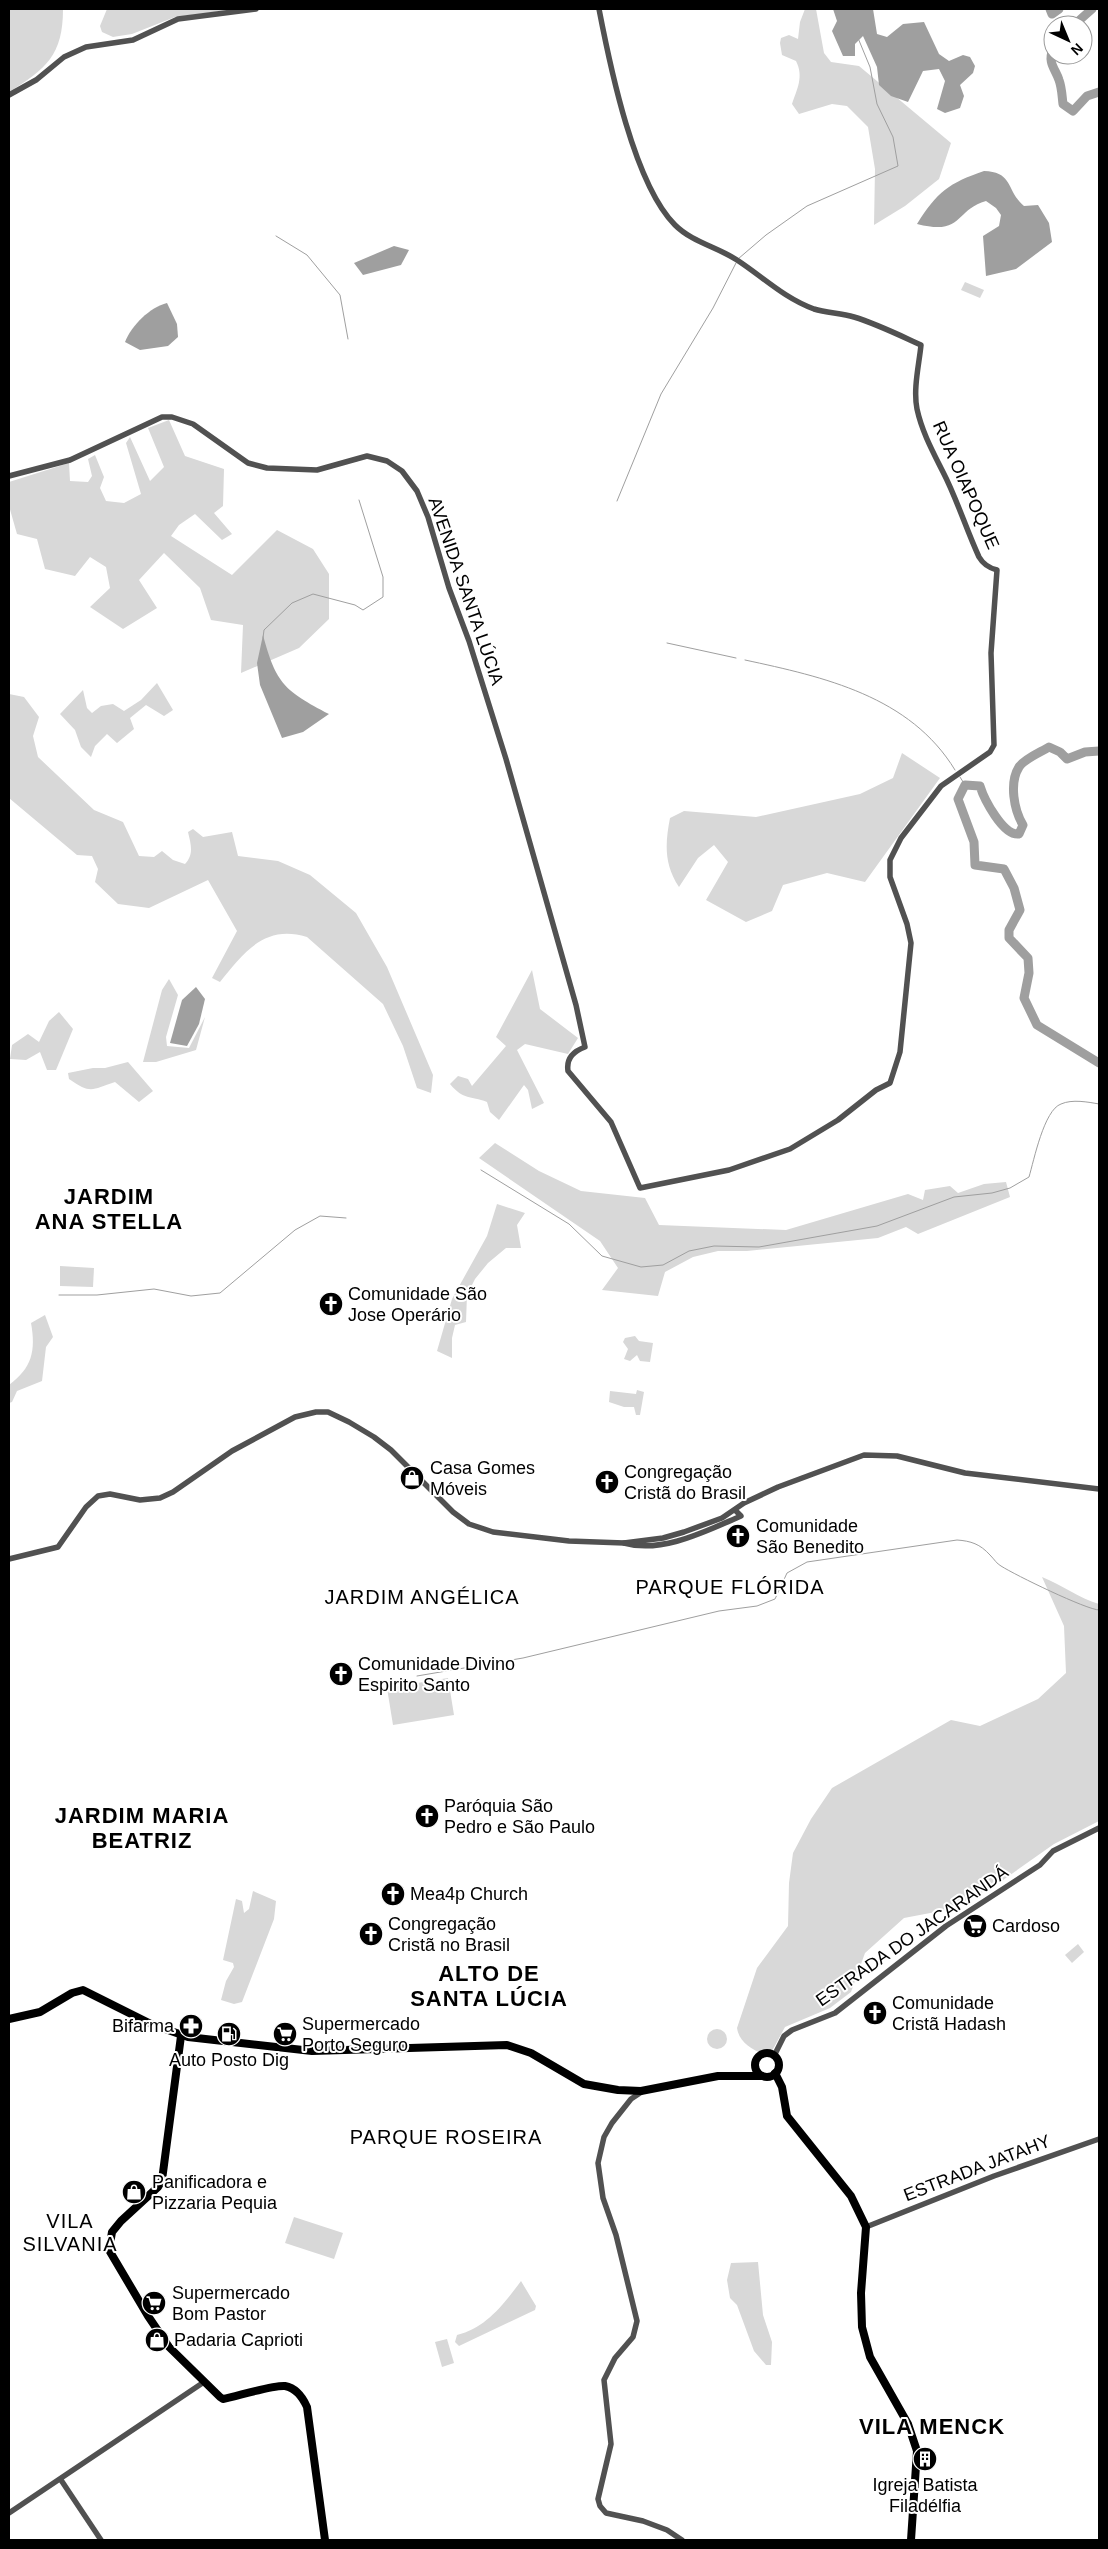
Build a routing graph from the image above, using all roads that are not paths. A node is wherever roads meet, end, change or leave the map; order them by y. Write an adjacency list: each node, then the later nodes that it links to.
1 (256, 9): 3 (street)
2 (599, 9): 5 (street, RUA OIAPOQUE)
3 (9, 95)
4 (9, 476): 5 (street, AVENIDA SANTA LÚCIA)
5 (640, 1188)
6 (1099, 1489): 7 (street)
7 (735, 1510): 8 (street); 8 (street)
8 (624, 1543): 9 (street)
9 (9, 1559)
10 (1099, 1828): 13 (street, ESTRADA DO JACARANDÁ)
11 (9, 2019): 12 (main road)
12 (181, 2036): 18 (main road); 21 (main road)
13 (774, 2056): 14 (main road); 15 (main road)
14 (755, 2063): 16 (main road); 17 (main road)
15 (775, 2074): 17 (main road); 20 (main road)
16 (741, 2076): 17 (main road); 18 (main road)
17 (762, 2076)
18 (645, 2090): 26 (street)
19 (1099, 2140): 20 (street, ESTRADA JATAHY)
20 (866, 2227): 27 (main road)
21 (204, 2382): 22 (street); 25 (main road)
22 (61, 2480): 23 (street); 24 (street)
23 (9, 2513)
24 (101, 2540)
25 (325, 2540)
26 (682, 2540)
27 (911, 2540)

